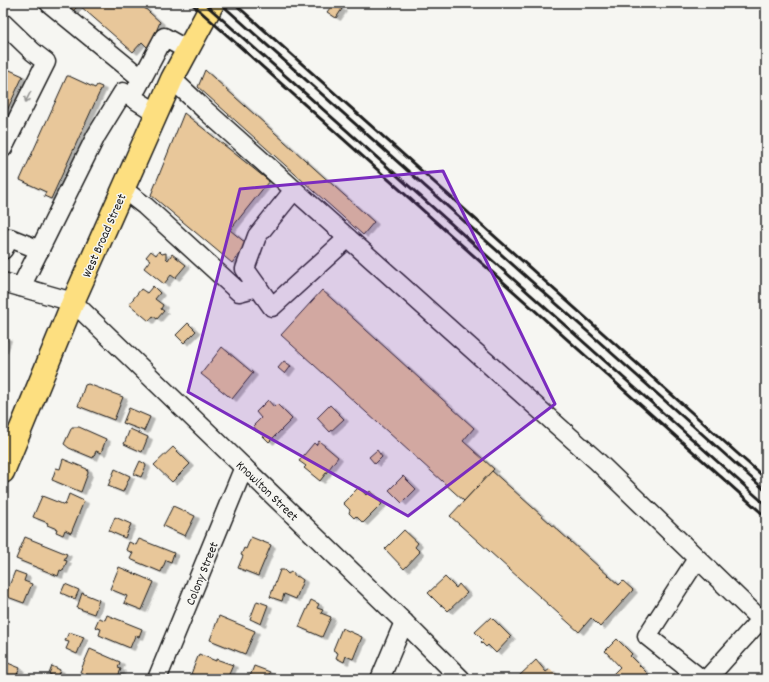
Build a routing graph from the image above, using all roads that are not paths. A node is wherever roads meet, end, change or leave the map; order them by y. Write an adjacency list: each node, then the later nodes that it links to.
1 (50, 3): 5 (street)
2 (213, 3): 4 (main road, West Broad Street)
3 (3, 24): 9 (street, one-way to 9)
4 (188, 50): 5 (street); 6 (main road, West Broad Street)
5 (142, 79): 7 (street)
6 (172, 79): 8 (main road, West Broad Street); 11 (street)
7 (132, 97): 8 (street); 14 (street)
8 (157, 113): 10 (main road, West Broad Street)
9 (3, 148)
10 (123, 189): 17 (street); 18 (main road, West Broad Street)
11 (294, 190): 12 (street); 17 (street)
12 (348, 238): 17 (street); 21 (street)
13 (3, 250): 14 (street)
14 (40, 250): 16 (street)
15 (3, 282): 16 (street)
16 (21, 287): 18 (street)
17 (258, 287)
18 (73, 302): 19 (street, Knowlton Street); 20 (main road, West Broad Street)
19 (244, 467): 22 (street, Knowlton Street); 24 (street, Colony Street)
20 (3, 472)
21 (697, 559): 23 (street); 27 (street)
22 (404, 622): 25 (street); 26 (street, Knowlton Street)
23 (763, 622): 28 (street)
24 (157, 679)
25 (380, 679)
26 (461, 679)
27 (701, 679)
28 (707, 679)

